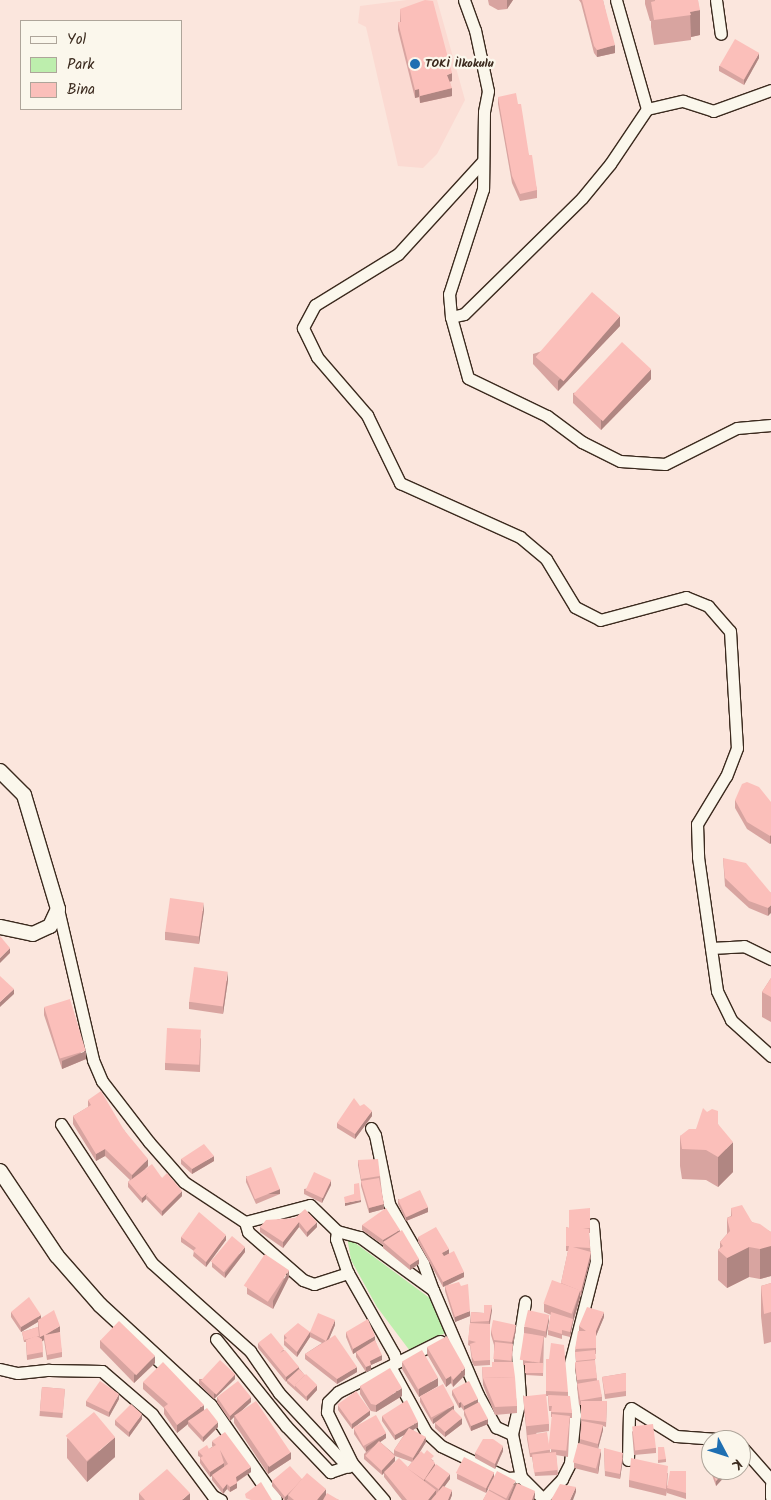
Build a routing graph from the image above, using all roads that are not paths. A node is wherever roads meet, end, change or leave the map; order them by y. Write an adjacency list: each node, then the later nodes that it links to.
1 (464, 0): 7 (street)
2 (616, 0): 6 (street)
3 (716, 0): 4 (street)
4 (721, 34)
5 (771, 90): 6 (street)
6 (647, 109): 8 (street)
7 (483, 161): 8 (street); 13 (street)
8 (451, 317): 9 (street)
9 (771, 425)
10 (0, 771): 11 (street)
11 (58, 909): 12 (street); 19 (street)
12 (0, 927)
13 (711, 948): 14 (street); 15 (street)
14 (771, 959)
15 (771, 1056)
16 (61, 1124): 33 (street)
17 (371, 1128): 23 (street)
18 (0, 1171): 40 (street)
19 (245, 1222): 21 (street); 22 (street)
20 (593, 1224): 39 (street)
21 (337, 1231): 22 (street); 23 (street)
22 (348, 1273): 27 (street)
23 (433, 1290): 25 (street)
24 (525, 1302): 29 (street)
25 (452, 1334): 27 (street); 29 (street)
26 (216, 1339): 33 (street)
27 (390, 1368): 33 (street); 34 (street)
28 (0, 1369): 38 (street)
29 (512, 1434): 34 (street)
30 (701, 1438): 32 (street)
31 (751, 1457): 35 (street)
32 (628, 1460)
33 (350, 1466): 41 (street)
34 (522, 1477): 39 (street)
35 (771, 1480)
36 (771, 1485): 37 (street)
37 (771, 1497)
38 (215, 1499)
39 (542, 1499)
40 (275, 1500)
41 (384, 1500)

